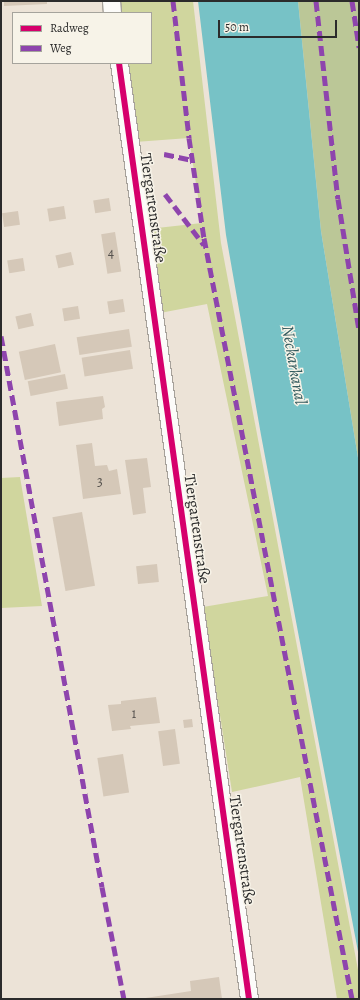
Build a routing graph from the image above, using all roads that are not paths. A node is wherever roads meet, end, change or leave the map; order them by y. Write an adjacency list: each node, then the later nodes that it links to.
1 (111, 1): 2 (lane)
2 (112, 12)
3 (119, 64): 4 (lane, Tiergartenstraße)
4 (249, 999)

